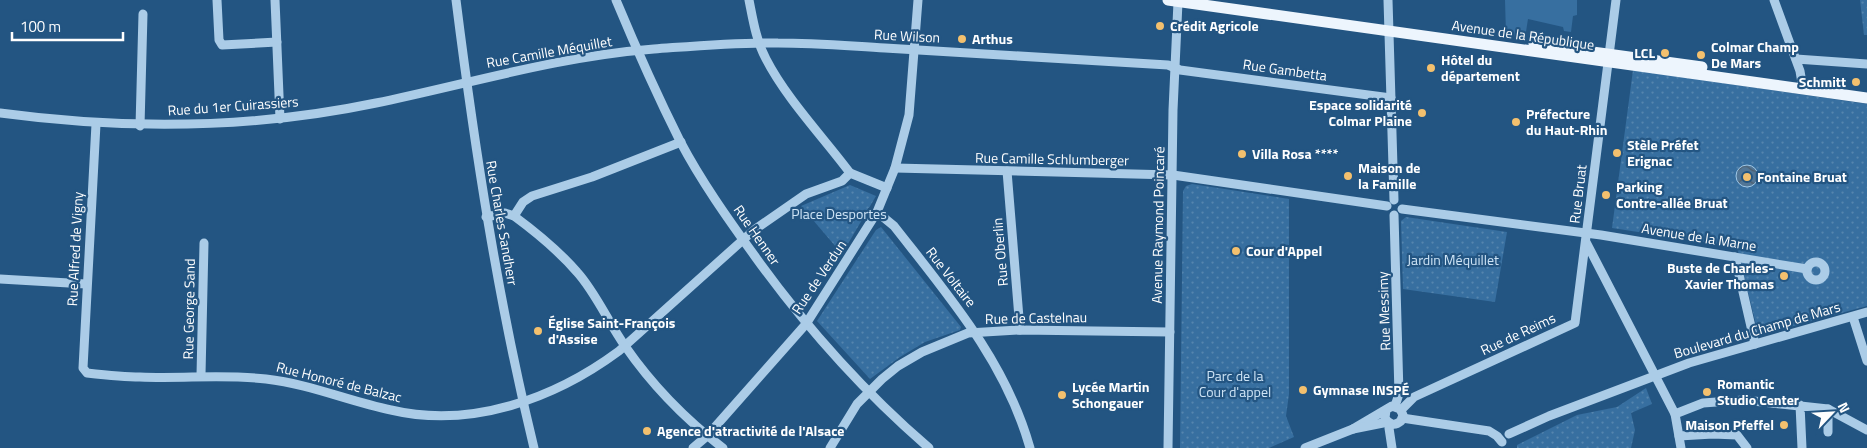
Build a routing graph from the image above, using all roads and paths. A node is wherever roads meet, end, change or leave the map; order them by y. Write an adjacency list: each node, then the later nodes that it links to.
1 (217, 0): 14 (street)
2 (275, 0): 14 (street)
3 (456, 0): 22 (street, Rue Charles Sandherr)
4 (616, 0): 17 (street, Rue Henner)
5 (749, 0): 15 (street)
6 (918, 0): 16 (street, Rue de Verdun)
7 (1208, 0): 13 (main road, Avenue de la République)
8 (1388, 0): 13 (street)
9 (1616, 0): 18 (street, Rue Bruat)
10 (1774, 0): 19 (street)
11 (1182, 1): 13 (main road, Avenue de la République); 21 (street, Avenue Raymond Poincaré)
12 (143, 14): 30 (street)
13 (1389, 27): 18 (main road, Avenue de la République); 25 (street)
14 (277, 42): 28 (street)
15 (760, 44): 16 (street, Rue Wilson); 17 (street, Rue Wilson); 34 (street)
16 (915, 50): 21 (street, Rue Wilson); 32 (street, Rue de Verdun)
17 (637, 51): 22 (street, Rue Camille Méquillet); 31 (street, Rue Henner)
18 (1609, 58): 23 (main road, Avenue de la République); 42 (street, Rue Bruat)
19 (1796, 59): 20 (street); 23 (street)
20 (1867, 64)
21 (1175, 67): 25 (street, Rue Gambetta); 35 (street, Avenue Raymond Poincaré)
22 (466, 81): 28 (street, Rue du 1er Cuirassiers); 41 (street, Rue Charles Sandherr)
23 (1803, 85): 24 (main road, Avenue de la République); 26 (main road, Avenue de la République)
24 (1867, 92)
25 (1391, 98): 37 (street)
26 (1867, 98)
27 (0, 113): 29 (street, Rue du 1er Cuirassiers)
28 (280, 119): 30 (street, Rue du 1er Cuirassiers)
29 (96, 124): 30 (street, Rue du 1er Cuirassiers); 48 (street, Rue Alfred de Vigny)
30 (140, 126)
31 (681, 142): 40 (street); 43 (street, Rue Henner)
32 (895, 168): 33 (street, Rue Camille Schlumberger); 36 (street, Rue de Verdun)
33 (1007, 171): 35 (street, Rue Camille Schlumberger); 52 (street, Rue Oberlin)
34 (850, 173): 36 (street); 43 (street)
35 (1173, 175): 37 (street, Rue Camille Schlumberger); 53 (street, Avenue Raymond Poincaré)
36 (887, 188): 38 (street, Rue de Verdun)
37 (1391, 203): 39 (street); 39 (street)
38 (877, 212): 51 (street, Rue de Verdun); 54 (street, Rue Voltaire)
39 (1398, 212): 42 (street); 66 (street, Rue Messimy)
40 (514, 216): 41 (street); 56 (street)
41 (486, 217): 62 (street, Rue Charles Sandherr)
42 (1586, 238): 45 (street, Avenue de la Marne); 60 (street, Rue Bruat); 66 (street, Rue de Reims)
43 (743, 240): 51 (street, Rue Henner); 56 (street, Rue Honoré de Balzac)
44 (204, 243): 59 (street, Rue George Sand)
45 (1736, 257): 46 (street, Avenue de la Marne); 55 (street)
46 (1807, 269)
47 (0, 279): 48 (street)
48 (86, 284): 58 (street, Rue Alfred de Vigny)
49 (1867, 312): 50 (street, Boulevard du Champ de Mars)
50 (1853, 317): 55 (street, Boulevard du Champ de Mars); 57 (street)
51 (806, 324): 61 (street, Rue Henner); 72 (street, Rue de Verdun)
52 (1020, 330): 53 (street, Rue de Castelnau); 54 (street, Rue de Castelnau)
53 (1170, 332): 81 (street, Avenue Raymond Poincaré)
54 (977, 333): 61 (street, Rue de Castelnau); 80 (street, Rue Voltaire)
55 (1754, 344): 60 (street, Boulevard du Champ de Mars)
56 (625, 346): 62 (street, Rue Honoré de Balzac); 72 (street)
57 (1867, 361)
58 (87, 373): 59 (street, Rue Honoré de Balzac)
59 (201, 375): 62 (street, Rue Honoré de Balzac)
60 (1655, 375): 67 (street, Rue Bruat); 74 (street, Boulevard du Champ de Mars)
61 (868, 392): 78 (street, Rue de Castelnau); 79 (street, Rue Henner)
62 (523, 401): 75 (street, Rue Charles Sandherr)
63 (1800, 404): 64 (street); 67 (street); 86 (street)
64 (1828, 409): 70 (street); 71 (street)
65 (1386, 410): 66 (street); 68 (street); 69 (street)
66 (1399, 411): 68 (street); 74 (street)
67 (1676, 414): 73 (street, Rue Bruat)
68 (1389, 423): 69 (street); 83 (street)
69 (1352, 429): 82 (street)
70 (1867, 430)
71 (1828, 432)
72 (707, 436): 76 (street, Rue de Verdun); 77 (street)
73 (1680, 436): 84 (street, Rue Bruat); 85 (street)
74 (1500, 442)
75 (534, 448)
76 (693, 448)
77 (723, 448)
78 (830, 448)
79 (929, 448)
80 (1030, 448)
81 (1168, 448)
82 (1306, 448)
83 (1392, 448)
84 (1681, 448)
85 (1747, 448)
86 (1802, 448)

